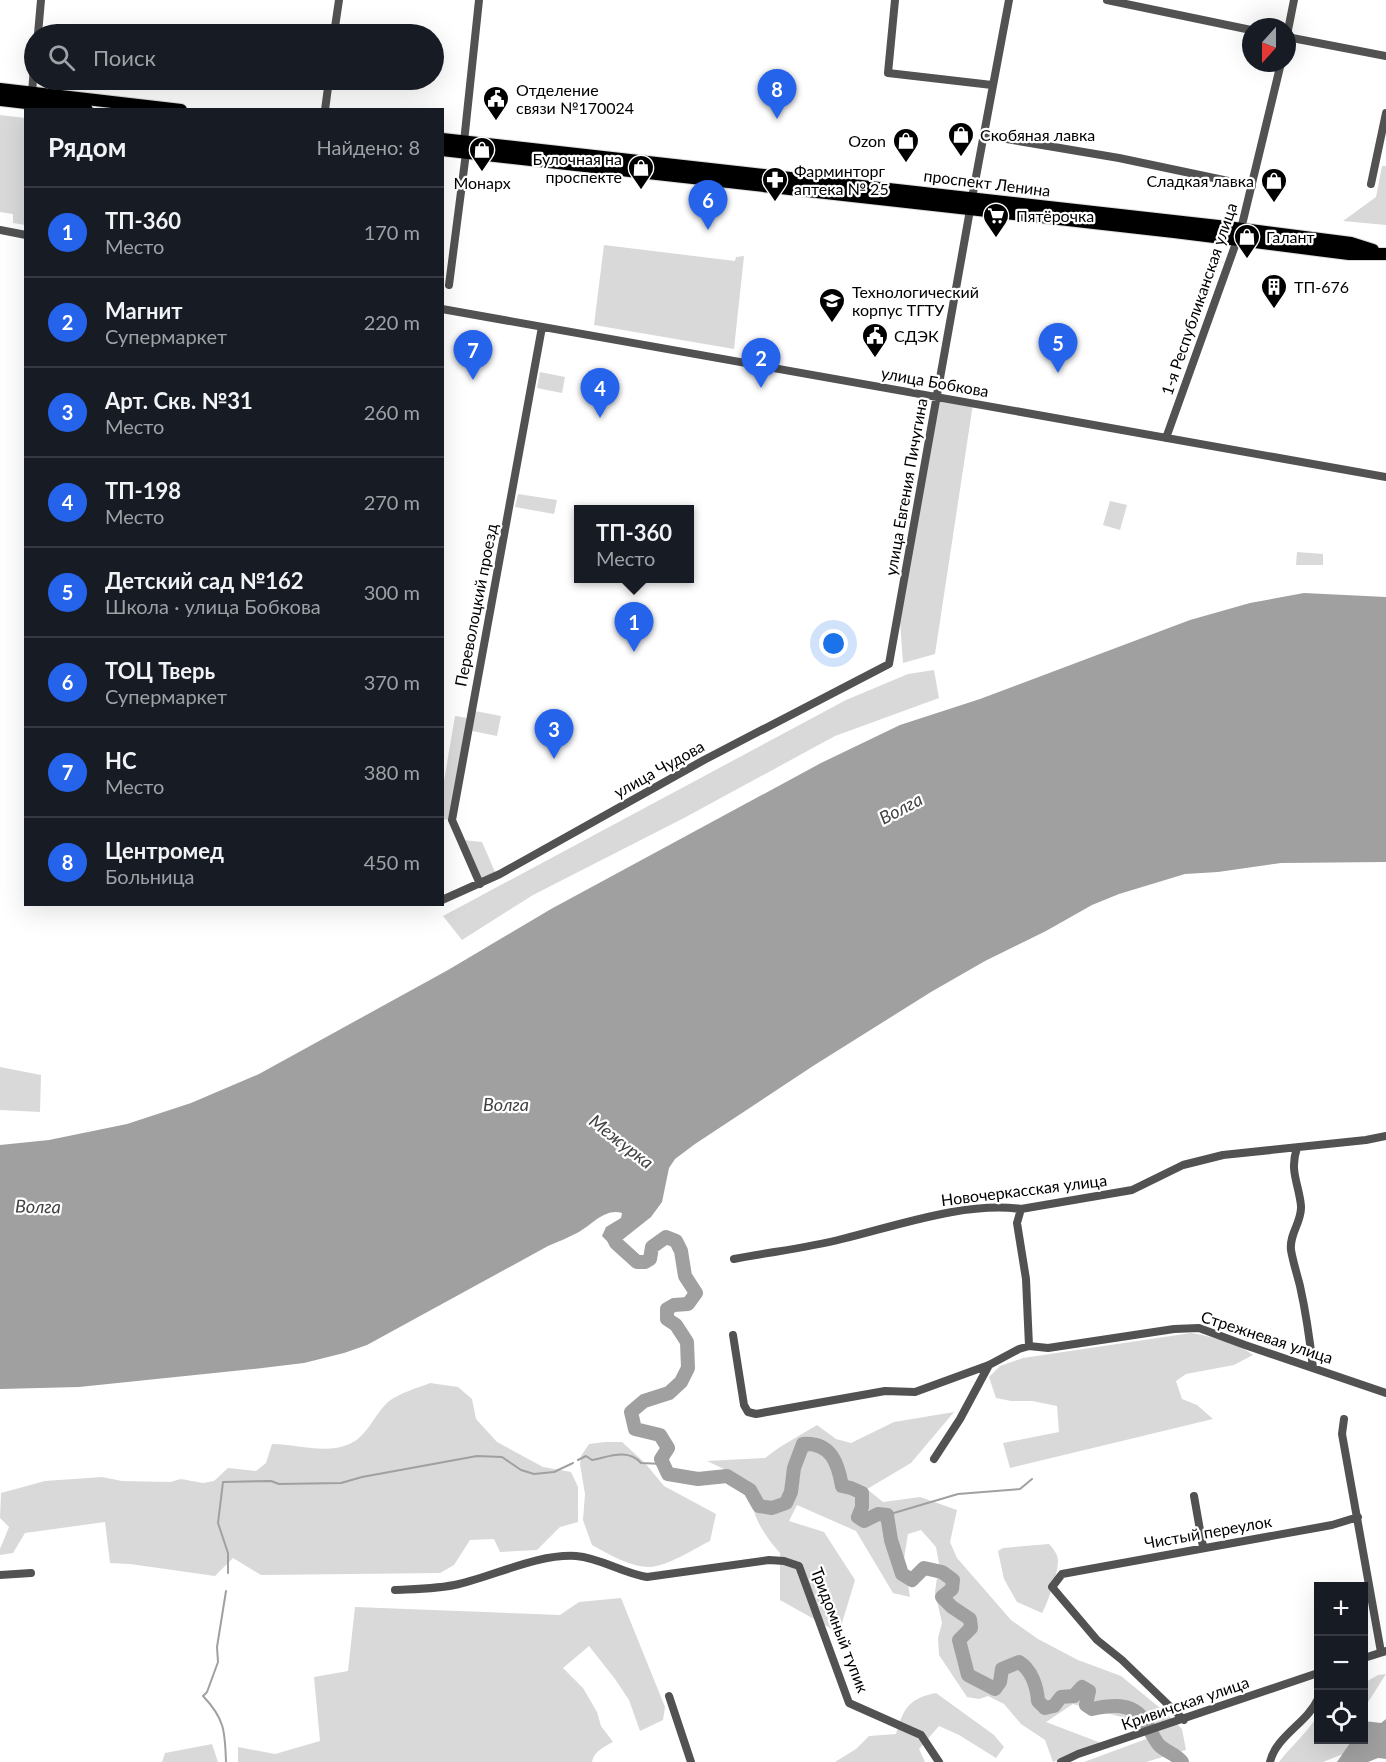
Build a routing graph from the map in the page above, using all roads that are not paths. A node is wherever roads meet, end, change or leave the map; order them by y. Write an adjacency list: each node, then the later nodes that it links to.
1 (41, 0): 10 (street)
2 (339, 0): 11 (street)
3 (479, 0): 29 (street)
4 (895, 0): 16 (street)
5 (1009, 0): 16 (street, улица Евгения Пичугина)
6 (1107, 0): 8 (street)
7 (1294, 0): 9 (street)
8 (1148, 4): 12 (street)
9 (1290, 18)
10 (39, 24)
11 (335, 24)
12 (1242, 28)
13 (1296, 38): 14 (street)
14 (1386, 56)
15 (1279, 72): 32 (street, 1-я Республиканская улица)
16 (992, 85): 27 (street, улица Евгения Пичугина)
17 (0, 89): 21 (main road)
18 (29, 90): 21 (street)
19 (328, 90): 25 (street)
20 (58, 95): 21 (main road); 23 (main road); 24 (main road)
21 (28, 97): 22 (main road); 23 (main road)
22 (0, 100)
23 (48, 107)
24 (165, 108)
25 (325, 108)
26 (1386, 113): 31 (street)
27 (984, 135): 32 (street); 33 (street, улица Евгения Пичугина)
28 (444, 140): 29 (main road, проспект Ленина)
29 (462, 149): 30 (main road, проспект Ленина); 33 (main road, проспект Ленина); 38 (street)
30 (444, 150)
31 (1371, 184)
32 (1252, 186): 35 (street, 1-я Республиканская улица)
33 (968, 205): 35 (main road, проспект Ленина); 41 (street, улица Евгения Пичугина)
34 (0, 230): 36 (street)
35 (1239, 234): 37 (main road, проспект Ленина); 42 (street, 1-я Республиканская улица)
36 (24, 235)
37 (1385, 254)
38 (449, 285)
39 (444, 309): 40 (street, улица Бобкова)
40 (543, 327): 41 (street, улица Бобкова); 45 (street, Переволоцкий проезд)
41 (937, 397): 42 (street, улица Бобкова); 44 (street, улица Евгения Пичугина)
42 (1166, 438): 43 (street, улица Бобкова)
43 (1386, 477)
44 (889, 664): 45 (street, улица Чудова)
45 (480, 884): 46 (street, улица Чудова)
46 (444, 899)
47 (1386, 1136): 48 (street, Новочеркасская улица)
48 (1297, 1148): 49 (street, Новочеркасская улица); 54 (street)
49 (1021, 1209): 50 (street, Новочеркасская улица); 52 (street)
50 (734, 1259)
51 (733, 1335): 53 (street)
52 (1029, 1346): 53 (street); 54 (street, Стрежневая улица)
53 (989, 1365): 57 (street)
54 (1313, 1368): 55 (street, Стрежневая улица)
55 (1386, 1393)
56 (1344, 1419): 59 (street)
57 (934, 1459)
58 (1194, 1496): 60 (street)
59 (1358, 1517): 60 (street, Чистый переулок); 64 (street)
60 (1203, 1547): 69 (street, Чистый переулок)
61 (31, 1573): 62 (street)
62 (0, 1575)
63 (395, 1590): 71 (street, Тридомный тупик)
64 (1383, 1652): 65 (street)
65 (1368, 1657)
66 (1314, 1675): 69 (street, Кривичская улица)
67 (669, 1696): 70 (street)
68 (1314, 1707): 73 (street)
69 (1184, 1720): 72 (street, Кривичская улица)
70 (691, 1762)
71 (939, 1762)
72 (1061, 1762)
73 (1270, 1762)

